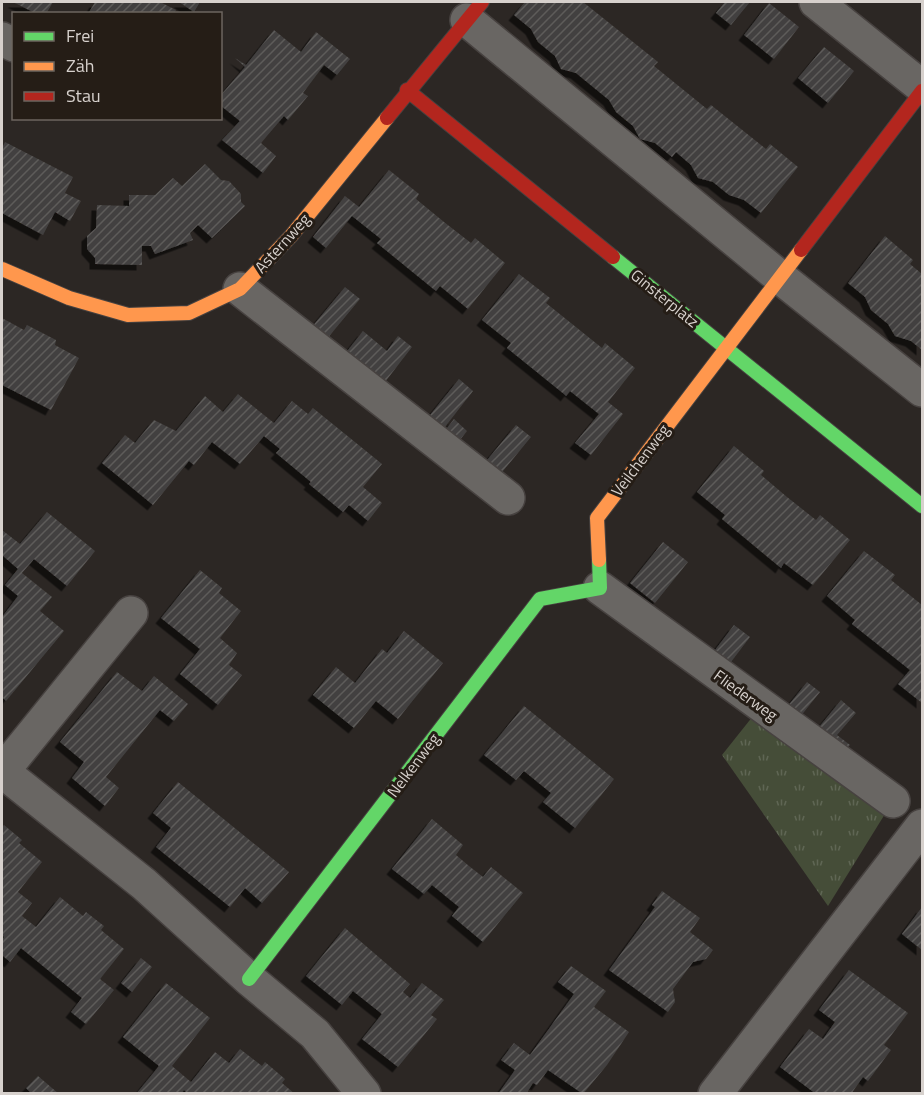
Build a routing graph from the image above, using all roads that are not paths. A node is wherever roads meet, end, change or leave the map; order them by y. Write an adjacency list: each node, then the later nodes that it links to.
1 (816, 2): 3 (street)
2 (474, 10): 4 (street, Asternweg); 6 (street)
3 (922, 89): 6 (street)
4 (408, 90): 7 (street, Asternweg); 8 (street, Ginsterplatz)
5 (2, 269): 7 (street, Asternweg)
6 (781, 278): 8 (street, Veilchenweg); 9 (street)
7 (240, 289): 10 (street)
8 (726, 347): 11 (street, Ginsterplatz); 12 (street, Veilchenweg)
9 (922, 390)
10 (508, 498)
11 (922, 506)
12 (600, 588): 15 (street, Fliederweg); 17 (street, Nelkenweg)
13 (131, 613): 14 (street)
14 (2, 771): 17 (street)
15 (893, 801)
16 (922, 825): 19 (street)
17 (249, 980): 18 (street)
18 (364, 1094)
19 (715, 1094)

